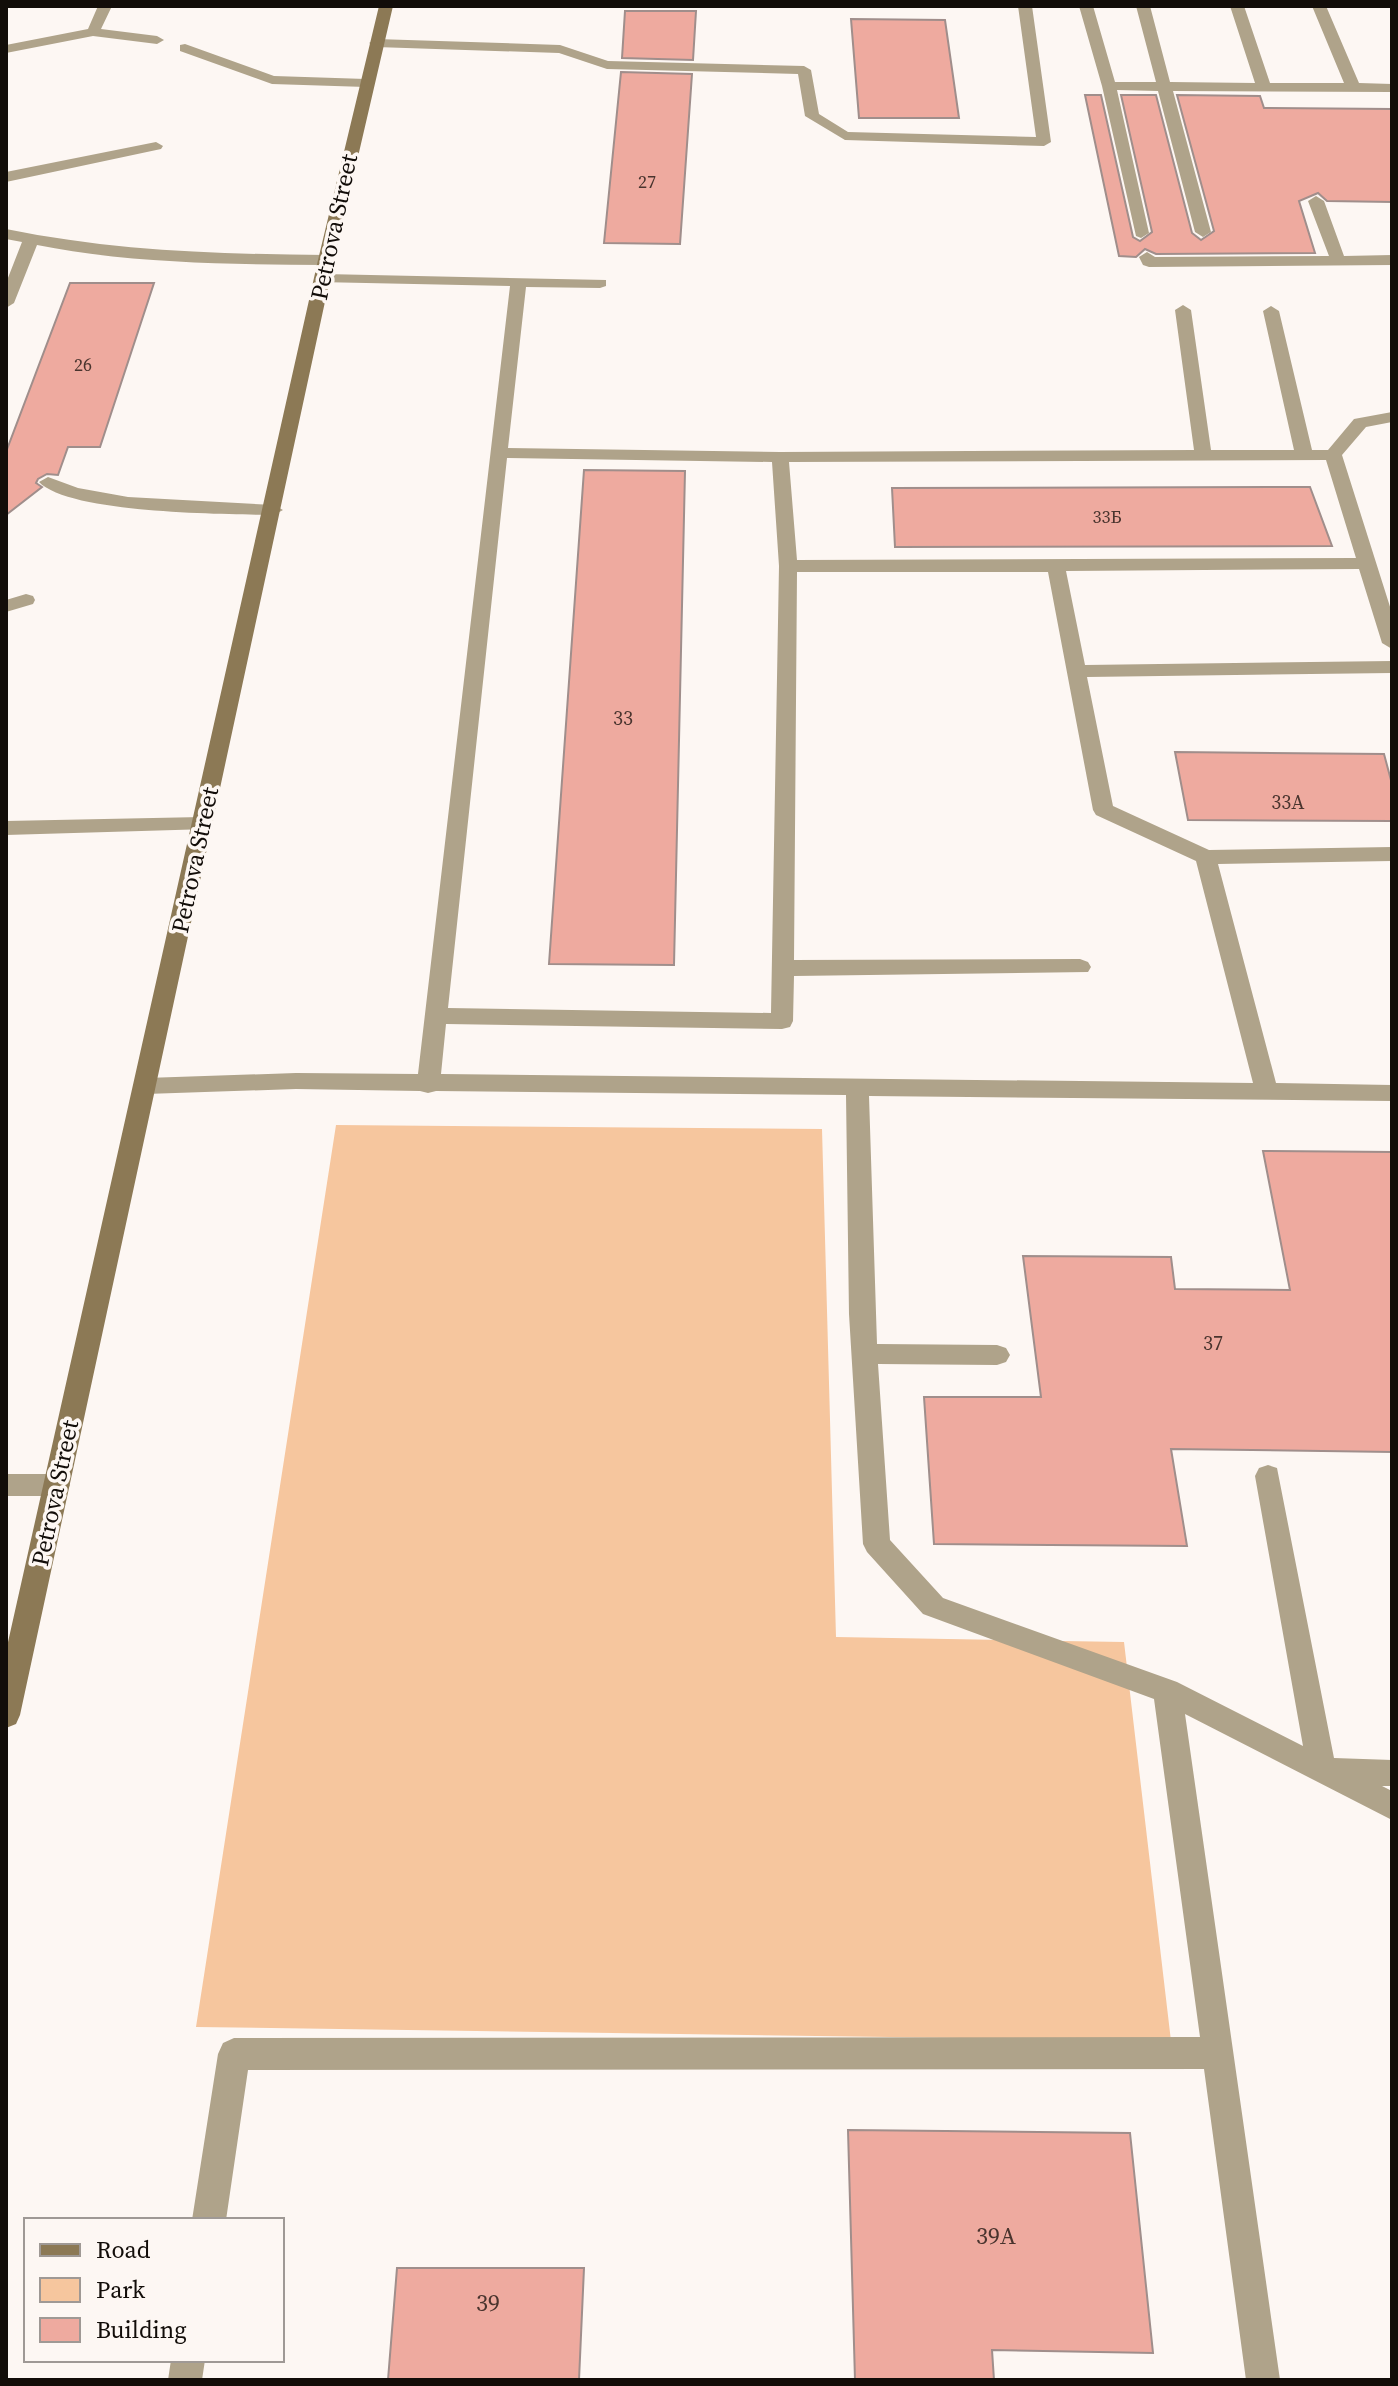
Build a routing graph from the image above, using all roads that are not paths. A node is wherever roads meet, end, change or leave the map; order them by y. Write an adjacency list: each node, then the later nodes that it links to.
1 (105, 6): 8 (street)
2 (386, 6): 10 (main road, Petrova Street)
3 (1025, 6): 10 (street)
4 (1086, 6): 14 (street)
5 (1143, 6): 15 (street)
6 (1237, 6): 16 (street)
7 (1319, 6): 17 (street)
8 (93, 32): 9 (street); 12 (street)
9 (157, 40)
10 (376, 43): 13 (main road, Petrova Street)
11 (185, 48): 13 (street)
12 (6, 49)
13 (366, 83): 29 (main road, Petrova Street)
14 (1109, 86): 15 (street); 23 (street)
15 (1166, 86): 16 (street); 22 (street)
16 (1264, 87): 17 (street)
17 (1353, 87): 18 (street)
18 (1392, 88)
19 (156, 146): 20 (street)
20 (6, 177)
21 (1316, 201): 27 (street)
22 (1203, 232)
23 (1141, 233)
24 (6, 234): 25 (street)
25 (31, 239): 29 (street); 32 (street)
26 (1147, 257): 27 (street)
27 (1338, 260): 28 (street)
28 (1392, 260)
29 (325, 270): 30 (street); 42 (main road, Petrova Street)
30 (518, 283): 31 (street); 36 (street)
31 (600, 283)
32 (6, 303)
33 (1183, 310): 37 (street)
34 (1271, 311): 38 (street)
35 (1392, 417): 39 (street)
36 (500, 453): 40 (street); 57 (street)
37 (1203, 454): 38 (street); 40 (street)
38 (1304, 455): 39 (street)
39 (1333, 455): 43 (street)
40 (780, 457): 44 (street)
41 (48, 482): 42 (street)
42 (274, 510): 51 (main road, Petrova Street)
43 (1367, 563): 45 (street); 48 (street)
44 (788, 566): 45 (street); 56 (street)
45 (1056, 566): 50 (street)
46 (26, 600): 47 (street)
47 (6, 606)
48 (1392, 643)
49 (1392, 667): 50 (street)
50 (1076, 671): 54 (street)
51 (202, 824): 52 (street); 59 (main road, Petrova Street)
52 (6, 828)
53 (1392, 854): 54 (street)
54 (1206, 857): 61 (street)
55 (1080, 967): 56 (street)
56 (782, 968): 57 (street)
57 (436, 1016): 58 (street)
58 (428, 1085): 59 (street); 60 (street)
59 (146, 1086): 67 (main road, Petrova Street)
60 (857, 1088): 61 (street); 63 (street)
61 (1267, 1092): 62 (street)
62 (1392, 1093)
63 (865, 1354): 64 (street); 68 (street)
64 (997, 1355)
65 (1268, 1476): 70 (street)
66 (6, 1485): 67 (street)
67 (57, 1485): 69 (main road, Petrova Street)
68 (1167, 1691): 70 (street); 73 (street)
69 (6, 1715)
70 (1322, 1771): 71 (street); 72 (street)
71 (1392, 1773)
72 (1392, 1806)
73 (1217, 2053): 74 (street); 75 (street)
74 (209, 2218)
75 (1263, 2380)

